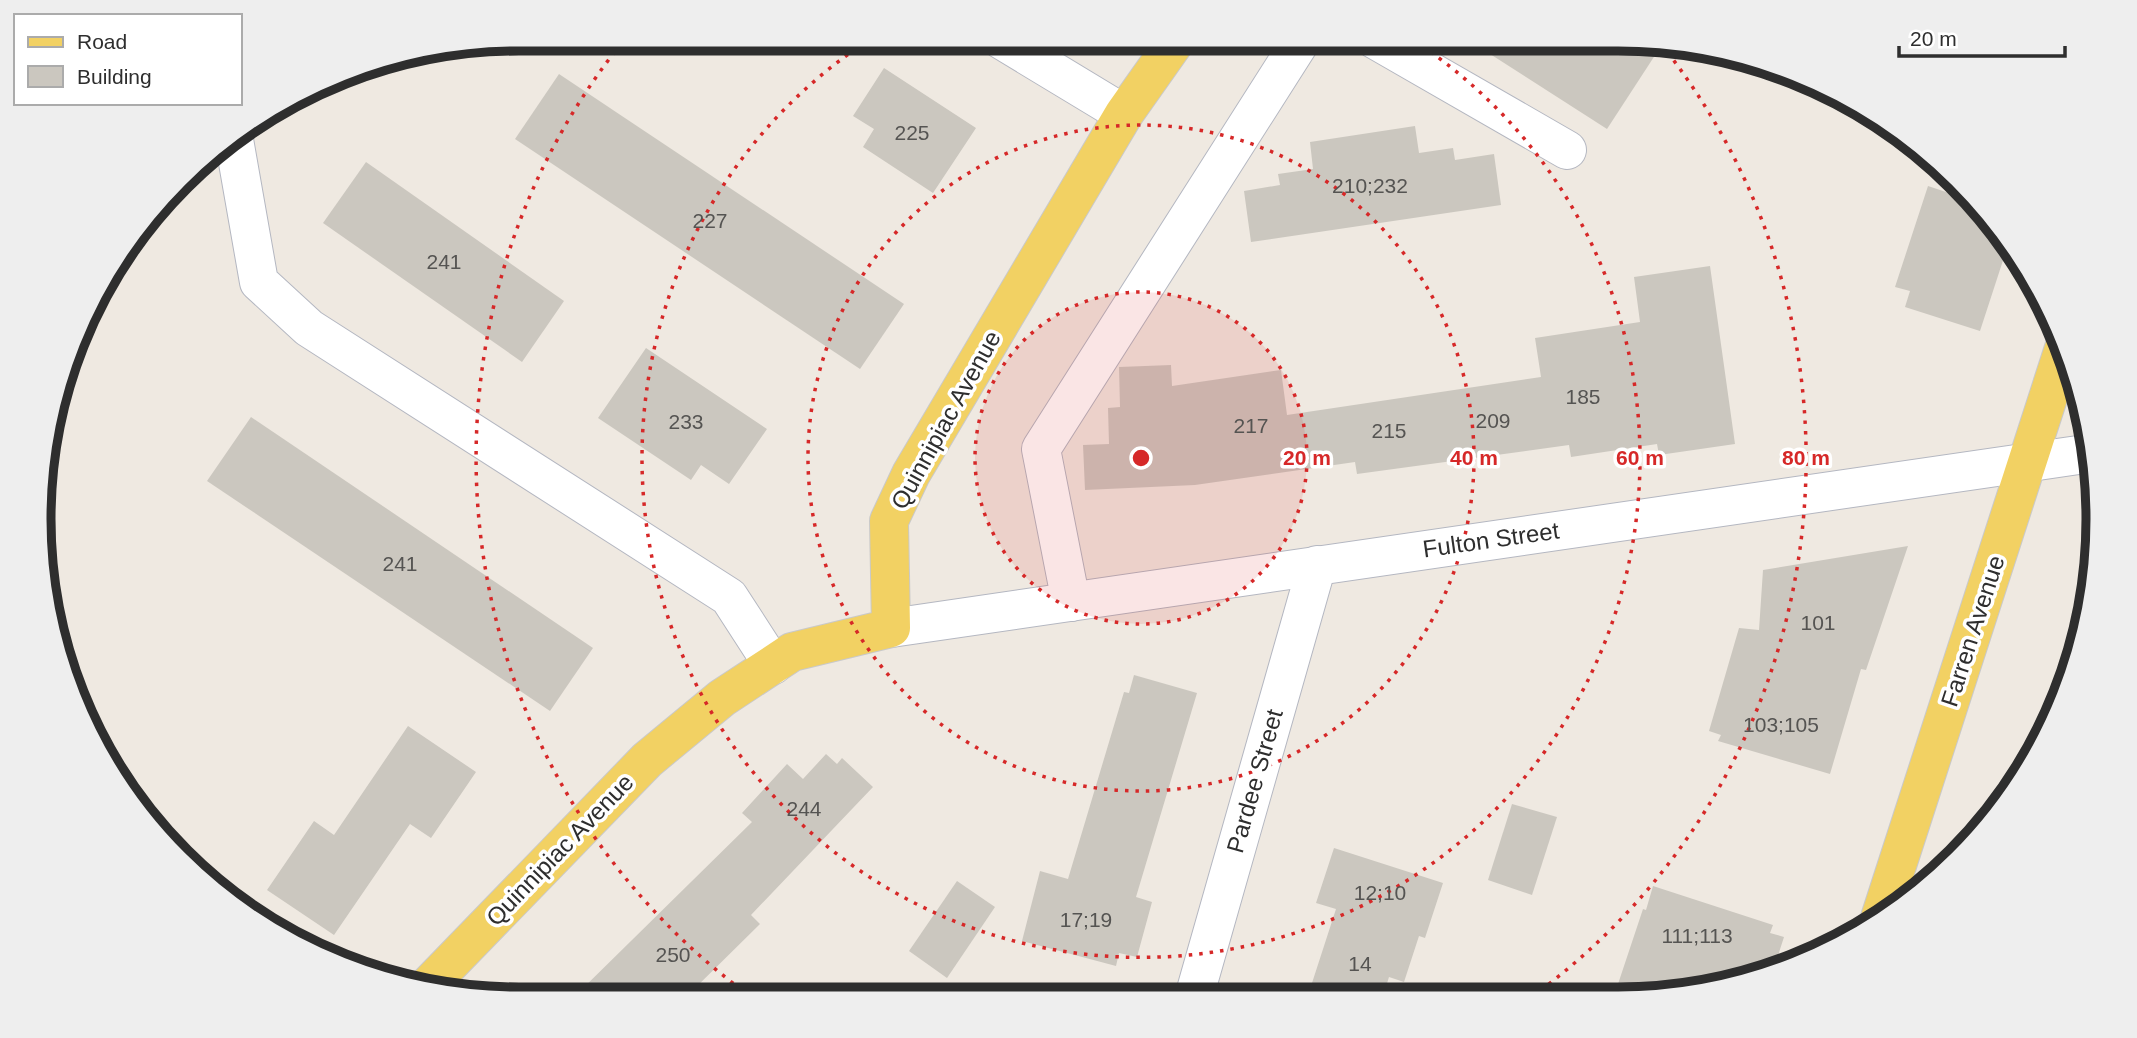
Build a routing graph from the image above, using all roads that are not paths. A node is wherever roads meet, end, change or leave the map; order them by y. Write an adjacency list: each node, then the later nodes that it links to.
1 (1021, 51): 5 (street)
2 (1168, 51): 5 (main road, Quinnipiac Avenue)
3 (1293, 51): 12 (street)
4 (1396, 51): 7 (street)
5 (1125, 114): 13 (main road, Quinnipiac Avenue)
6 (235, 147): 14 (street)
7 (1567, 150)
8 (2059, 363): 10 (main road, Farren Avenue)
9 (2081, 455): 10 (street, Fulton Street)
10 (2027, 463): 11 (street, Fulton Street); 15 (main road, Farren Avenue)
11 (1317, 565): 12 (street, Fulton Street); 17 (street, Pardee Street)
12 (1071, 602): 13 (street, Fulton Street)
13 (891, 628): 14 (main road, Quinnipiac Avenue)
14 (773, 665): 16 (main road, Quinnipiac Avenue)
15 (1885, 903)
16 (435, 979)
17 (1197, 987)

